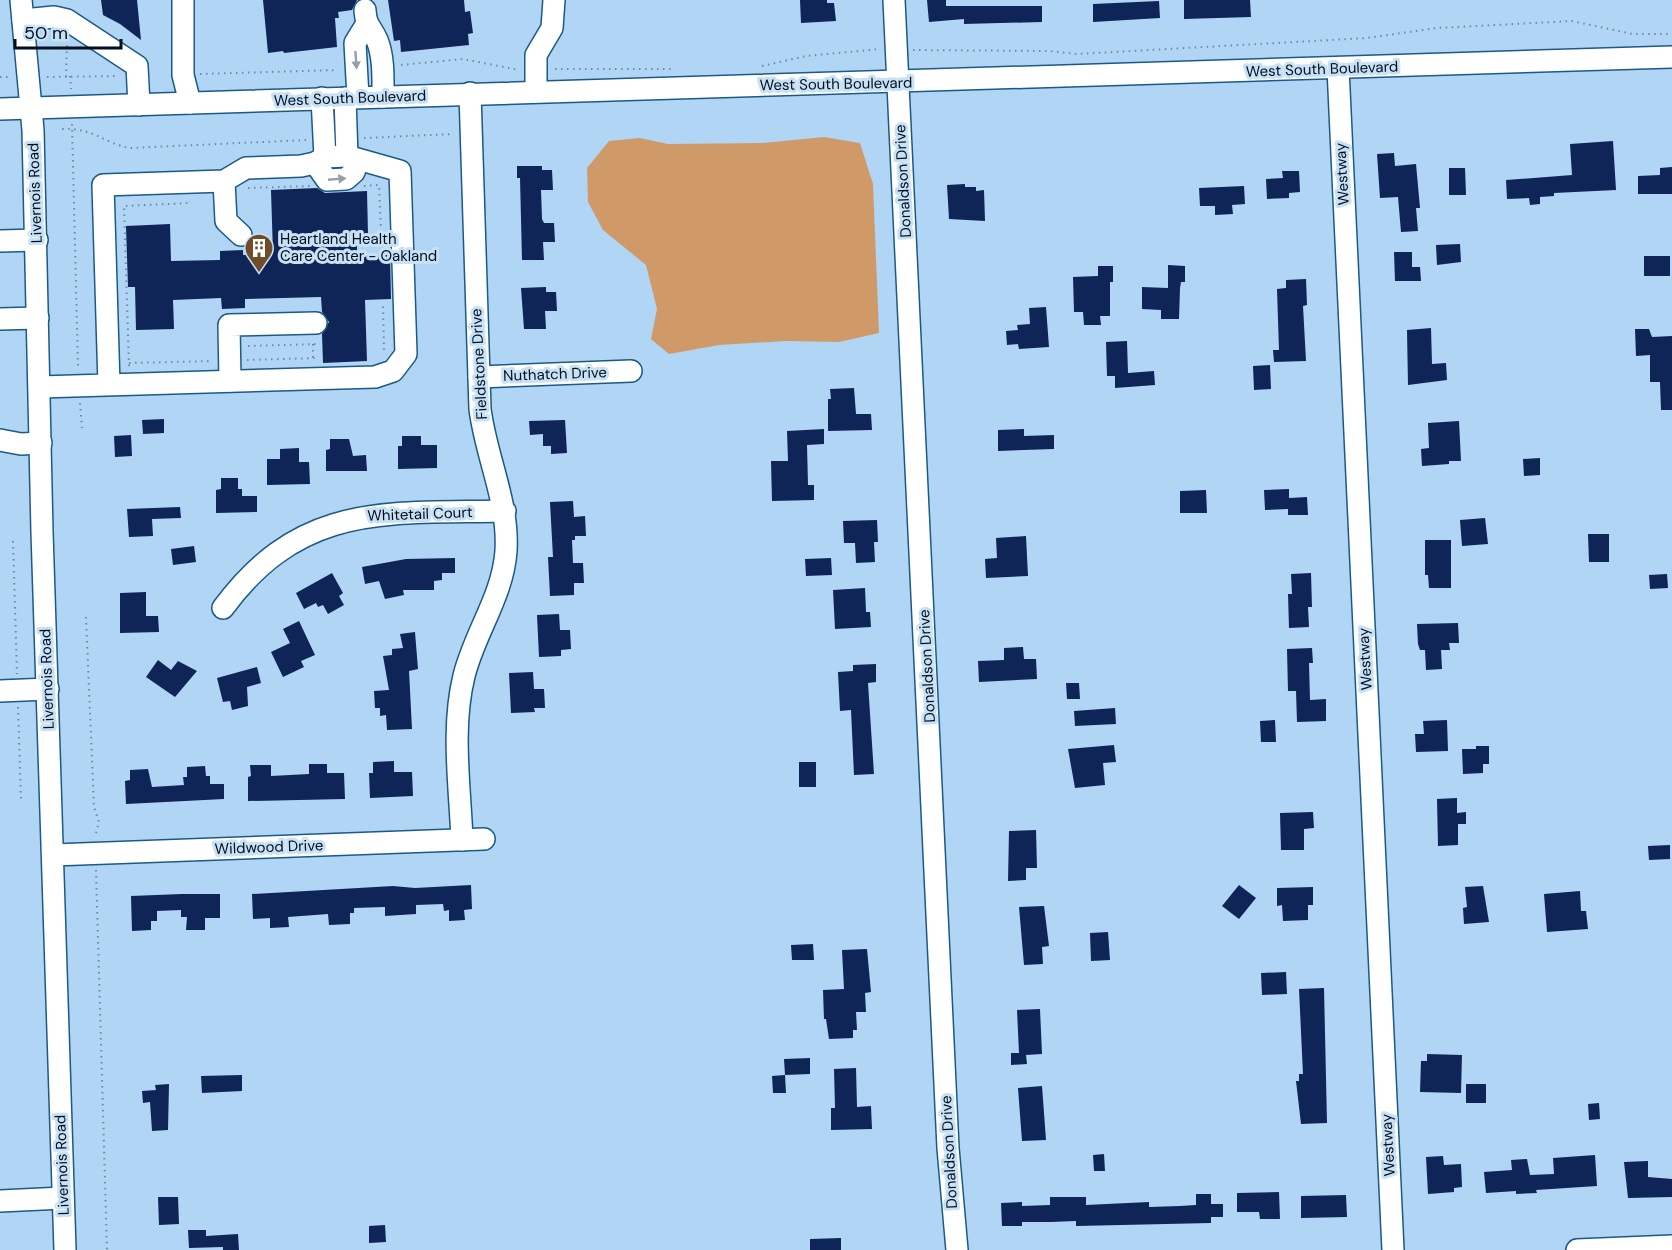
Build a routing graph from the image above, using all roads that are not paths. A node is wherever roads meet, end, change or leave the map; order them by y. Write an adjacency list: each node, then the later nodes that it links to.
1 (183, 0): 13 (street)
2 (554, 0): 8 (street)
3 (894, 0): 7 (street, Donaldson Drive)
4 (22, 10): 14 (street); 15 (street, Livernois Road)
5 (1672, 57): 6 (street, West South Boulevard)
6 (1338, 68): 7 (street, West South Boulevard); 45 (street, Westway)
7 (899, 82): 8 (street, West South Boulevard); 44 (street, Donaldson Drive)
8 (536, 92): 9 (street, West South Boulevard)
9 (470, 93): 10 (street, West South Boulevard); 27 (street, Fieldstone Drive)
10 (383, 96): 12 (street, West South Boulevard); 12 (street, one-way to 12)
11 (322, 98): 12 (street, West South Boulevard); 13 (street, West South Boulevard); 18 (street)
12 (351, 98): 17 (street)
13 (190, 103): 14 (street, West South Boulevard)
14 (140, 105): 15 (street, West South Boulevard)
15 (32, 108): 16 (street, West South Boulevard); 21 (street, Livernois Road)
16 (0, 109)
17 (350, 152): 18 (street); 28 (street)
18 (321, 154): 19 (street)
19 (224, 181): 20 (street); 29 (street)
20 (240, 235)
21 (37, 240): 22 (street); 23 (street, Livernois Road)
22 (0, 241)
23 (39, 318): 24 (street); 30 (street, Livernois Road)
24 (0, 320)
25 (317, 333): 28 (street)
26 (631, 371): 27 (street, Nuthatch Drive)
27 (478, 377): 33 (street, Fieldstone Drive)
28 (230, 381): 29 (street)
29 (109, 384): 30 (street)
30 (40, 387): 32 (street, Livernois Road)
31 (0, 440): 32 (street)
32 (40, 443): 35 (street, Livernois Road)
33 (506, 511): 34 (street, Whitetail Court); 38 (street, Fieldstone Drive)
34 (223, 608)
35 (48, 689): 36 (street); 39 (street, Livernois Road)
36 (12, 690)
37 (484, 839): 38 (street, Wildwood Drive)
38 (462, 840): 39 (street, Wildwood Drive)
39 (53, 855): 40 (street, Livernois Road)
40 (63, 1198): 41 (street); 43 (street, Livernois Road)
41 (0, 1201)
42 (1672, 1246): 46 (street)
43 (65, 1250)
44 (957, 1250)
45 (1393, 1250)
46 (1577, 1250)

